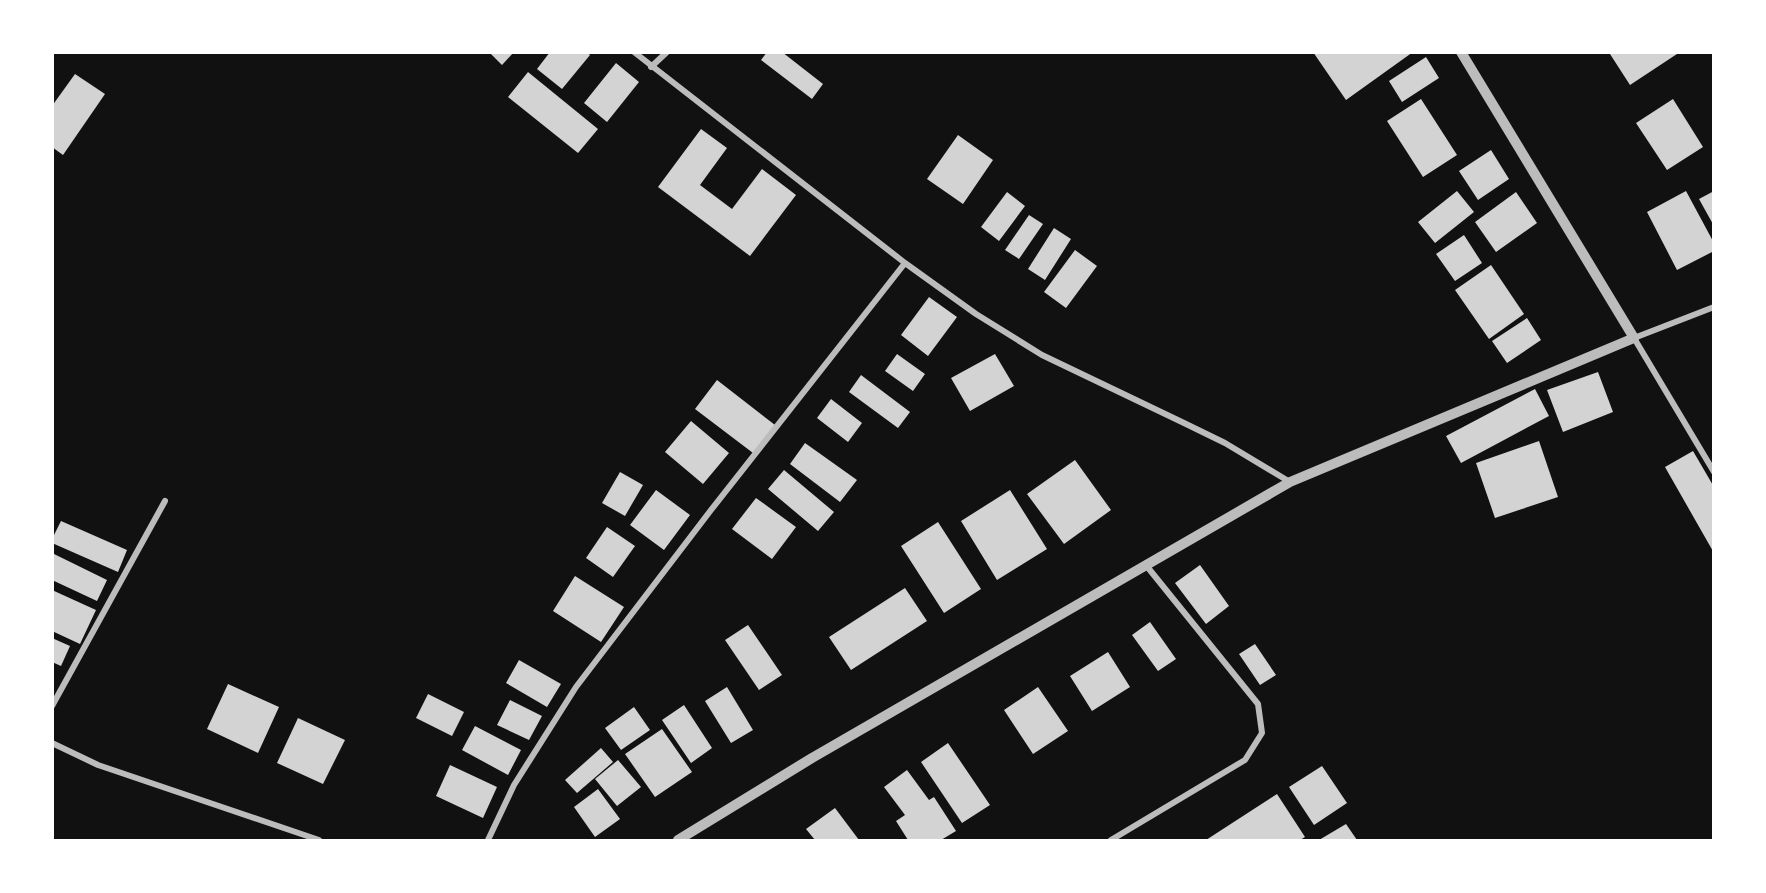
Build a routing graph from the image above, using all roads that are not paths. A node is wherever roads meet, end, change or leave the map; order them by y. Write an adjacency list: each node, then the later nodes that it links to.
1 (634, 52): 4 (street)
2 (667, 52): 4 (street)
3 (1461, 52): 7 (street)
4 (651, 67): 5 (street)
5 (905, 263): 9 (street); 15 (street)
6 (1713, 307): 7 (street)
7 (1634, 338): 8 (street); 9 (street)
8 (1713, 472)
9 (1290, 482): 11 (street)
10 (165, 501): 12 (street)
11 (1145, 564): 16 (street); 17 (street)
12 (52, 706)
13 (52, 743): 14 (street)
14 (319, 840)
15 (488, 840)
16 (678, 840)
17 (1111, 840)

